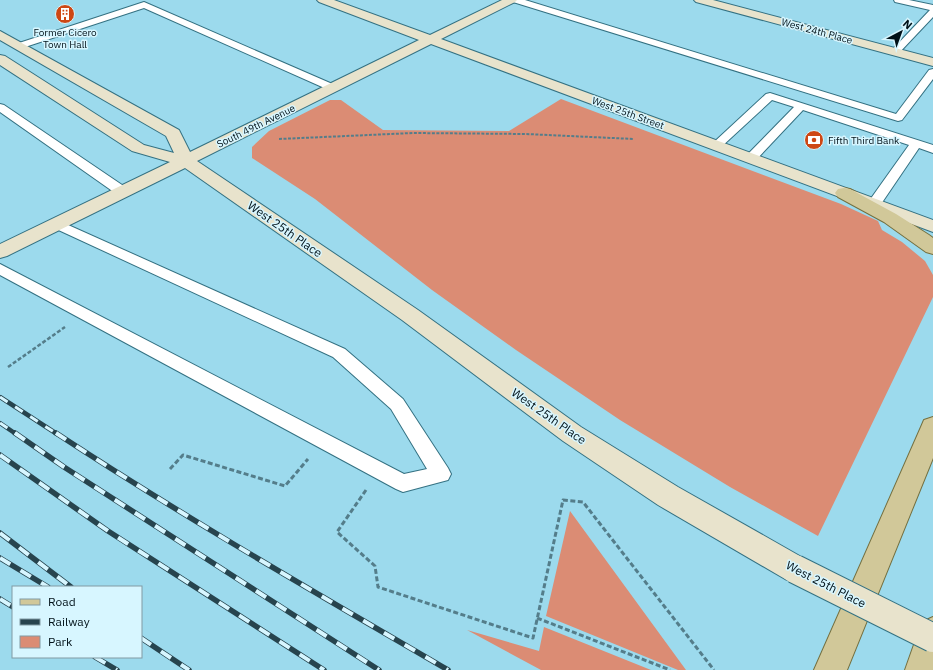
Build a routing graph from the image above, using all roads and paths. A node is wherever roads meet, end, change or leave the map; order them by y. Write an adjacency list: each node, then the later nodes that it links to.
1 (323, 0): 9 (street, West 25th Street)
2 (511, 0): 9 (street, South 49th Avenue)
3 (516, 0): 14 (lane)
4 (700, 0): 11 (street, West 24th Place)
5 (898, 0): 6 (lane)
6 (933, 8)
7 (933, 12): 11 (lane)
8 (0, 35): 10 (street)
9 (431, 40): 15 (street, South 49th Avenue); 21 (street, West 25th Street)
10 (20, 46): 15 (lane); 24 (street)
11 (895, 52): 13 (street, West 24th Place)
12 (0, 60): 24 (street, West 25th Place)
13 (933, 62)
14 (933, 72)
15 (333, 88): 24 (street, South 49th Avenue)
16 (801, 106): 20 (lane); 21 (lane); 23 (lane)
17 (0, 107): 25 (lane)
18 (279, 139): 19 (path)
19 (635, 139)
20 (916, 143): 22 (lane); 27 (lane)
21 (716, 146): 23 (street, West 25th Street)
22 (933, 149)
23 (750, 158): 26 (street, West 25th Street)
24 (186, 161): 25 (street, South 49th Avenue); 41 (street, West 25th Place, bridge)
25 (122, 192): 28 (street, South 49th Avenue)
26 (844, 193): 27 (street, West 25th Street); 30 (main road)
27 (874, 204): 29 (street, West 25th Street)
28 (57, 224): 31 (street, South 49th Avenue); 38 (lane)
29 (933, 226)
30 (933, 248)
31 (0, 252)
32 (0, 269): 33 (lane)
33 (84, 314): 34 (path); 36 (lane)
34 (8, 367)
35 (933, 427): 44 (main road)
36 (323, 440): 37 (path); 38 (lane)
37 (170, 469)
38 (380, 470): 39 (path)
39 (537, 618): 42 (path); 43 (path)
40 (933, 633): 45 (main road)
41 (933, 638)
42 (670, 670)
43 (714, 670)
44 (830, 670)
45 (921, 670)

